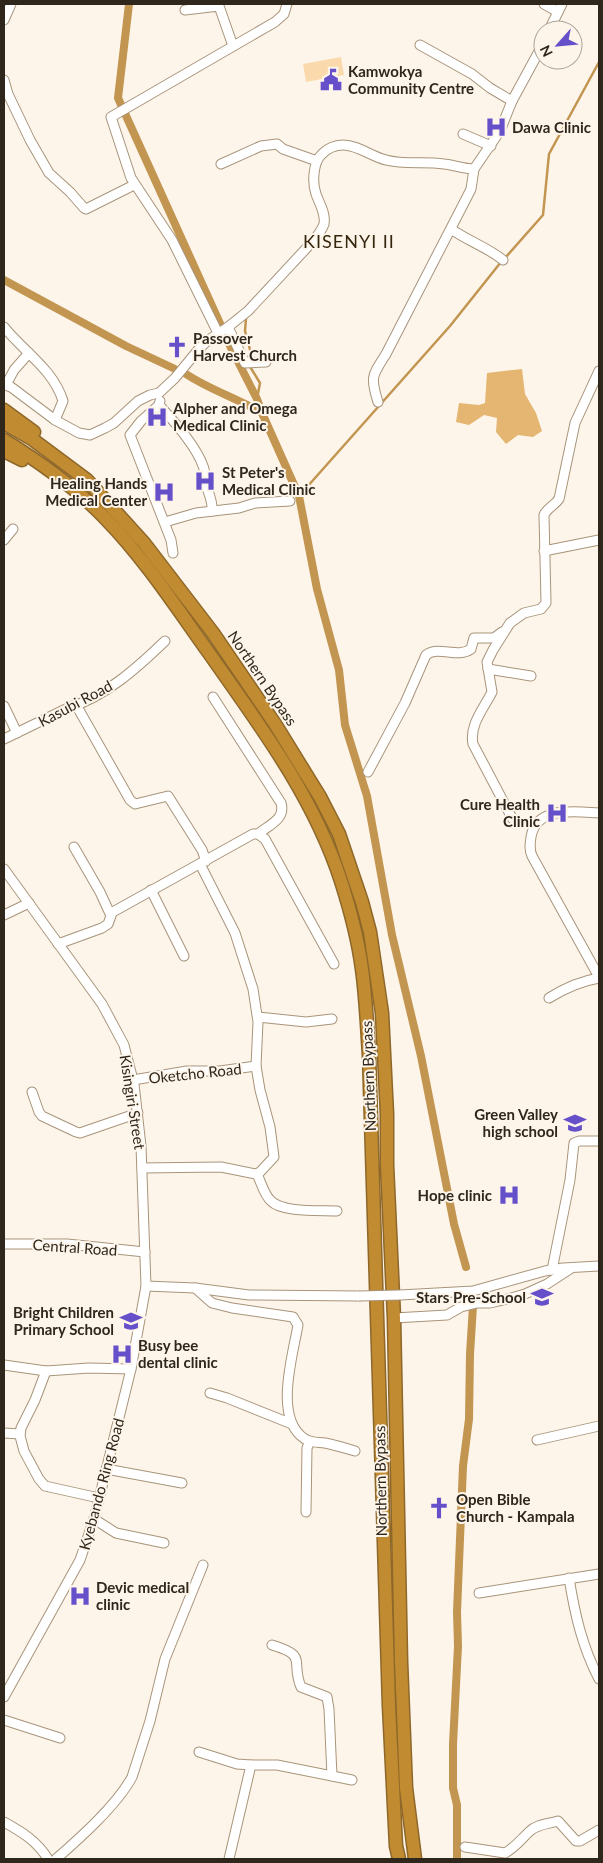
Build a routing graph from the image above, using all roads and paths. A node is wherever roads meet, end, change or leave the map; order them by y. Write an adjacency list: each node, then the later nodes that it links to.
1 (11, 4): 6 (street)
2 (287, 4): 9 (street)
3 (544, 4): 4 (street)
4 (560, 8): 7 (street)
5 (186, 10): 9 (street)
6 (4, 20)
7 (554, 20)
8 (420, 45): 12 (street)
9 (233, 46): 18 (street)
10 (533, 62): 12 (street)
11 (4, 80): 18 (street)
12 (512, 101): 14 (street)
13 (463, 134): 14 (street)
14 (491, 146): 17 (street)
15 (317, 161): 16 (street); 17 (street); 22 (street)
16 (221, 164)
17 (474, 168): 19 (street)
18 (134, 185): 23 (street)
19 (451, 229): 20 (street); 29 (street)
20 (503, 260)
21 (4, 327): 24 (street)
22 (228, 327): 23 (street); 25 (street)
23 (218, 333): 28 (street)
24 (29, 353): 27 (street); 32 (street)
25 (266, 362)
26 (599, 371): 44 (street)
27 (5, 383): 32 (street)
28 (159, 393): 30 (street); 32 (street)
29 (378, 402)
30 (159, 405): 39 (street); 40 (street)
31 (4, 410): 36 (highway)
32 (55, 420)
33 (4, 423): 36 (highway, Northern Bypass)
34 (4, 440): 37 (highway, Northern Bypass)
35 (4, 451): 37 (highway)
36 (65, 463): 88 (highway, Northern Bypass)
37 (56, 476): 122 (highway, Northern Bypass)
38 (290, 501): 39 (street)
39 (212, 512): 40 (street)
40 (165, 522): 45 (street)
41 (14, 529): 42 (street)
42 (4, 540)
43 (599, 540): 44 (street)
44 (544, 551): 46 (street)
45 (173, 553)
46 (510, 623): 48 (street); 55 (street)
47 (165, 641): 52 (street, Kasubi Road)
48 (488, 669): 49 (street); 57 (street)
49 (531, 676)
50 (213, 697): 58 (street)
51 (4, 706): 53 (street)
52 (76, 706): 53 (street, Kasubi Road); 60 (street)
53 (17, 733): 54 (street, Kasubi Road)
54 (4, 739)
55 (368, 772)
56 (599, 813): 57 (street)
57 (536, 824): 69 (street)
58 (258, 834): 60 (street); 68 (street)
59 (74, 847): 64 (street)
60 (203, 862): 62 (street); 71 (street)
61 (4, 869): 63 (street, Kisingiri Street)
62 (151, 890): 64 (street); 67 (street)
63 (29, 903): 65 (street); 66 (street, Kisingiri Street)
64 (111, 913): 66 (street)
65 (4, 915)
66 (58, 944): 74 (street, Kisingiri Street)
67 (184, 956)
68 (334, 964)
69 (598, 973): 70 (street)
70 (549, 998)
71 (258, 1017): 72 (street); 73 (street)
72 (332, 1019)
73 (256, 1066): 74 (street, Oketcho Road); 79 (street)
74 (133, 1080): 76 (street, Kisingiri Street)
75 (32, 1092): 76 (street)
76 (138, 1113): 78 (street, Kisingiri Street)
77 (599, 1140): 85 (street)
78 (142, 1168): 79 (street); 82 (street, Kisingiri Street)
79 (257, 1174): 80 (street)
80 (336, 1211)
81 (4, 1244): 82 (street, Central Road)
82 (145, 1252): 86 (street, Kyebando Ring Road)
83 (599, 1266): 84 (street)
84 (572, 1268): 85 (street); 88 (street)
85 (552, 1270): 87 (street, bridge)
86 (146, 1286): 87 (street); 90 (street, Kyebando Ring Road)
87 (195, 1288): 93 (street)
88 (394, 1318): 126 (highway, Northern Bypass)
89 (4, 1365): 91 (street)
90 (131, 1369): 91 (street); 100 (street, Kyebando Ring Road)
91 (46, 1371): 96 (street)
92 (210, 1393): 93 (street)
93 (292, 1424): 98 (street)
94 (599, 1426): 97 (street)
95 (4, 1433): 96 (street)
96 (20, 1434): 102 (street)
97 (537, 1440)
98 (310, 1441): 99 (street); 103 (street)
99 (355, 1451)
100 (106, 1468): 101 (street); 102 (street, Kyebando Ring Road)
101 (182, 1483)
102 (99, 1498): 104 (street, Kyebando Ring Road)
103 (306, 1512)
104 (94, 1519): 105 (street); 112 (street, Kyebando Ring Road)
105 (164, 1543)
106 (203, 1566): 124 (street)
107 (599, 1574): 108 (street)
108 (569, 1578): 109 (street); 111 (street)
109 (479, 1593)
110 (272, 1645): 117 (street)
111 (598, 1675)
112 (4, 1696)
113 (4, 1720): 114 (street)
114 (60, 1738)
115 (199, 1752): 116 (street)
116 (251, 1765): 117 (street); 125 (street)
117 (332, 1776): 118 (street)
118 (352, 1780)
119 (4, 1822): 123 (street)
120 (599, 1830): 121 (street)
121 (465, 1847)
122 (398, 1855)
123 (48, 1859)
124 (56, 1859)
125 (229, 1859)
126 (415, 1859)

